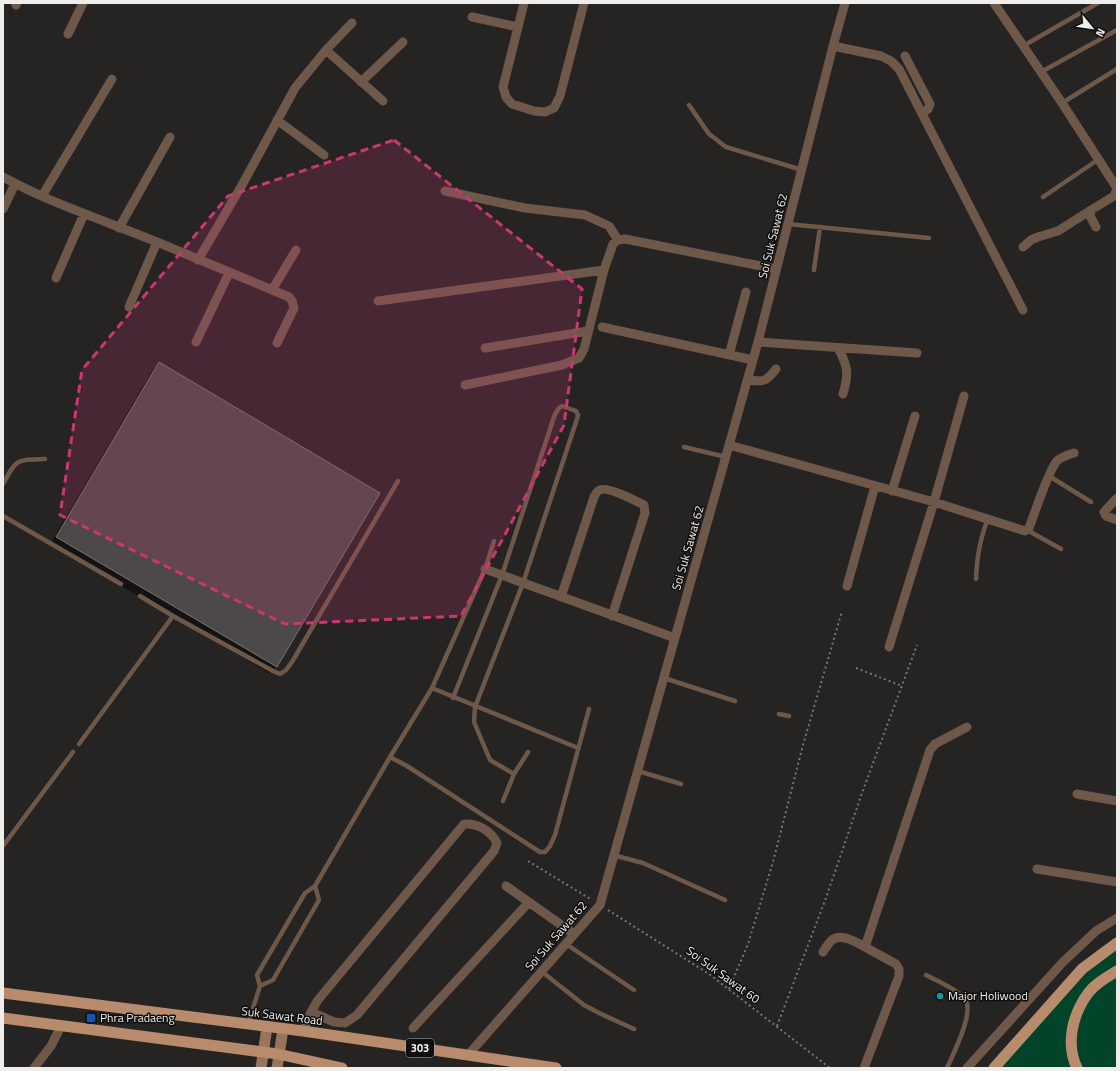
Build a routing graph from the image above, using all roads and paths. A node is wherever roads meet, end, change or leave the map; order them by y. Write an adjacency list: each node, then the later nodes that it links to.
1 (84, 3): 11 (street)
2 (524, 3): 9 (street)
3 (584, 3): 9 (street)
4 (845, 3): 13 (street, Soi Suk Sawat 62)
5 (994, 3): 14 (street)
6 (1098, 3): 14 (lane)
7 (472, 17): 9 (street)
8 (352, 23): 15 (street)
9 (518, 27)
10 (1117, 30): 18 (lane)
11 (68, 34)
12 (403, 42): 20 (street)
13 (833, 46): 24 (street); 29 (street, Soi Suk Sawat 62)
14 (1024, 46): 18 (street)
15 (326, 50): 20 (street); 25 (street)
16 (905, 56): 24 (street)
17 (1117, 69): 22 (lane)
18 (1041, 72): 22 (street)
19 (112, 79): 34 (street)
20 (361, 82): 21 (street)
21 (382, 101)
22 (1062, 103): 28 (street)
23 (689, 105): 29 (lane)
24 (922, 113): 58 (street)
25 (276, 120): 27 (street); 48 (street)
26 (170, 137): 42 (street)
27 (324, 155)
28 (1099, 159): 30 (street); 35 (lane)
29 (802, 170): 39 (street, Soi Suk Sawat 62)
30 (1114, 176): 37 (street)
31 (3, 177): 32 (street)
32 (15, 184): 34 (street); 36 (street)
33 (445, 191): 44 (street)
34 (42, 196): 38 (street)
35 (1043, 197)
36 (3, 209)
37 (1091, 210): 41 (street); 46 (street)
38 (84, 214): 42 (street); 53 (street)
39 (788, 224): 40 (lane); 49 (street, Soi Suk Sawat 62)
40 (820, 227): 43 (lane); 51 (lane)
41 (1096, 227)
42 (120, 228): 45 (street)
43 (929, 238)
44 (618, 240): 49 (street); 50 (street)
45 (157, 242): 48 (street); 57 (street)
46 (1022, 247)
47 (296, 250): 54 (street)
48 (198, 260): 52 (street)
49 (776, 269): 62 (street, Soi Suk Sawat 62)
50 (604, 270): 56 (street); 60 (street)
51 (814, 270)
52 (229, 272): 54 (street); 61 (street)
53 (56, 278)
54 (272, 290): 63 (street)
55 (746, 292): 67 (street)
56 (378, 301)
57 (129, 307)
58 (1023, 310)
59 (602, 326): 67 (street)
60 (588, 331): 64 (street); 71 (street)
61 (196, 342)
62 (758, 342): 65 (street); 68 (street, Soi Suk Sawat 62)
63 (277, 343)
64 (485, 348)
65 (838, 348): 66 (street); 72 (street)
66 (917, 353)
67 (729, 355): 68 (street)
68 (753, 360): 70 (street, Soi Suk Sawat 62)
69 (776, 369): 70 (street)
70 (748, 380): 75 (street, Soi Suk Sawat 62)
71 (465, 385)
72 (843, 394)
73 (964, 396): 86 (street)
74 (915, 416): 84 (street)
75 (729, 445): 78 (street, Soi Suk Sawat 62); 83 (street)
76 (684, 447): 78 (lane)
77 (1074, 453): 80 (street)
78 (726, 457): 105 (street, Soi Suk Sawat 62)
79 (45, 459): 82 (lane)
80 (1049, 476): 87 (lane); 91 (street)
81 (398, 481): 103 (lane)
82 (3, 484)
83 (875, 486): 84 (street); 99 (street)
84 (892, 491): 86 (street)
85 (1117, 498): 90 (street)
86 (934, 502): 89 (street); 107 (street)
87 (1091, 502)
88 (3, 516): 98 (lane)
89 (988, 518): 91 (street); 96 (lane)
90 (1117, 520)
91 (1027, 530): 93 (lane)
92 (494, 541): 94 (lane)
93 (1061, 549)
94 (485, 569): 95 (street); 111 (lane)
95 (502, 576): 97 (street); 97 (lane); 112 (lane)
96 (976, 579)
97 (523, 583): 101 (street); 114 (lane)
98 (121, 584)
99 (847, 586)
100 (140, 596): 103 (lane)
101 (561, 597): 104 (street); 104 (street)
102 (842, 611): 151 (path)
103 (173, 616): 119 (lane)
104 (612, 616): 105 (street)
105 (675, 638): 109 (street, Soi Suk Sawat 62)
106 (917, 645): 110 (path)
107 (889, 646)
108 (856, 668): 110 (path)
109 (664, 678): 113 (lane); 124 (street, Soi Suk Sawat 62)
110 (902, 686): 158 (path)
111 (432, 688): 112 (lane); 123 (lane)
112 (454, 698): 114 (lane)
113 (735, 701)
114 (476, 707): 120 (lane); 125 (lane)
115 (588, 709): 120 (lane)
116 (779, 714): 117 (lane)
117 (789, 716)
118 (967, 727): 145 (street)
119 (79, 744)
120 (578, 748): 123 (lane)
121 (73, 752): 131 (lane)
122 (528, 752): 125 (lane)
123 (390, 756): 136 (lane)
124 (638, 771): 126 (lane); 132 (street, Soi Suk Sawat 62)
125 (514, 774): 129 (lane)
126 (681, 784)
127 (1077, 794): 130 (street)
128 (1117, 797): 130 (street)
129 (503, 801)
130 (1117, 801)
131 (3, 846)
132 (614, 855): 138 (lane); 140 (street, Soi Suk Sawat 62)
133 (528, 861): 140 (path, Soi Suk Sawat 60)
134 (1037, 870): 135 (street)
135 (1117, 882)
136 (315, 886): 150 (lane); 150 (lane)
137 (506, 886): 139 (street)
138 (725, 900)
139 (529, 902): 142 (street); 160 (street)
140 (600, 904): 142 (street, Soi Suk Sawat 62); 151 (path, Soi Suk Sawat 60)
141 (1117, 918): 175 (street)
142 (574, 934): 143 (street, Soi Suk Sawat 62)
143 (565, 943): 147 (street, Soi Suk Sawat 62); 152 (lane)
144 (1117, 943): 176 (main road)
145 (865, 947): 146 (street); 173 (street)
146 (823, 952)
147 (541, 971): 162 (lane); 166 (street, Soi Suk Sawat 62)
148 (1117, 971): 177 (main road)
149 (926, 974): 174 (lane)
150 (260, 986): 156 (lane)
151 (729, 989): 158 (path, Soi Suk Sawat 60)
152 (634, 990)
153 (3, 993): 156 (main road, Suk Sawat Road / 303)
154 (311, 1012): 154 (street); 163 (street)
155 (3, 1018): 157 (main road)
156 (248, 1024): 159 (main road, Suk Sawat Road / 303)
157 (61, 1026): 164 (main road); 167 (street)
158 (777, 1026): 172 (path, Soi Suk Sawat 60)
159 (267, 1027): 161 (main road, Suk Sawat Road / 303); 164 (main road)
160 (413, 1028)
161 (284, 1029): 163 (main road, Suk Sawat Road / 303); 165 (main road)
162 (634, 1029)
163 (303, 1031): 166 (main road, Suk Sawat Road / 303)
164 (264, 1052): 165 (main road); 168 (main road)
165 (278, 1054): 169 (main road); 170 (main road)
166 (468, 1055): 171 (main road, Suk Sawat Road / 303)
167 (36, 1068)
168 (261, 1068)
169 (276, 1068)
170 (342, 1068)
171 (556, 1068)
172 (830, 1068)
173 (864, 1068)
174 (946, 1068)
175 (967, 1068)
176 (994, 1068)
177 (1077, 1068)

